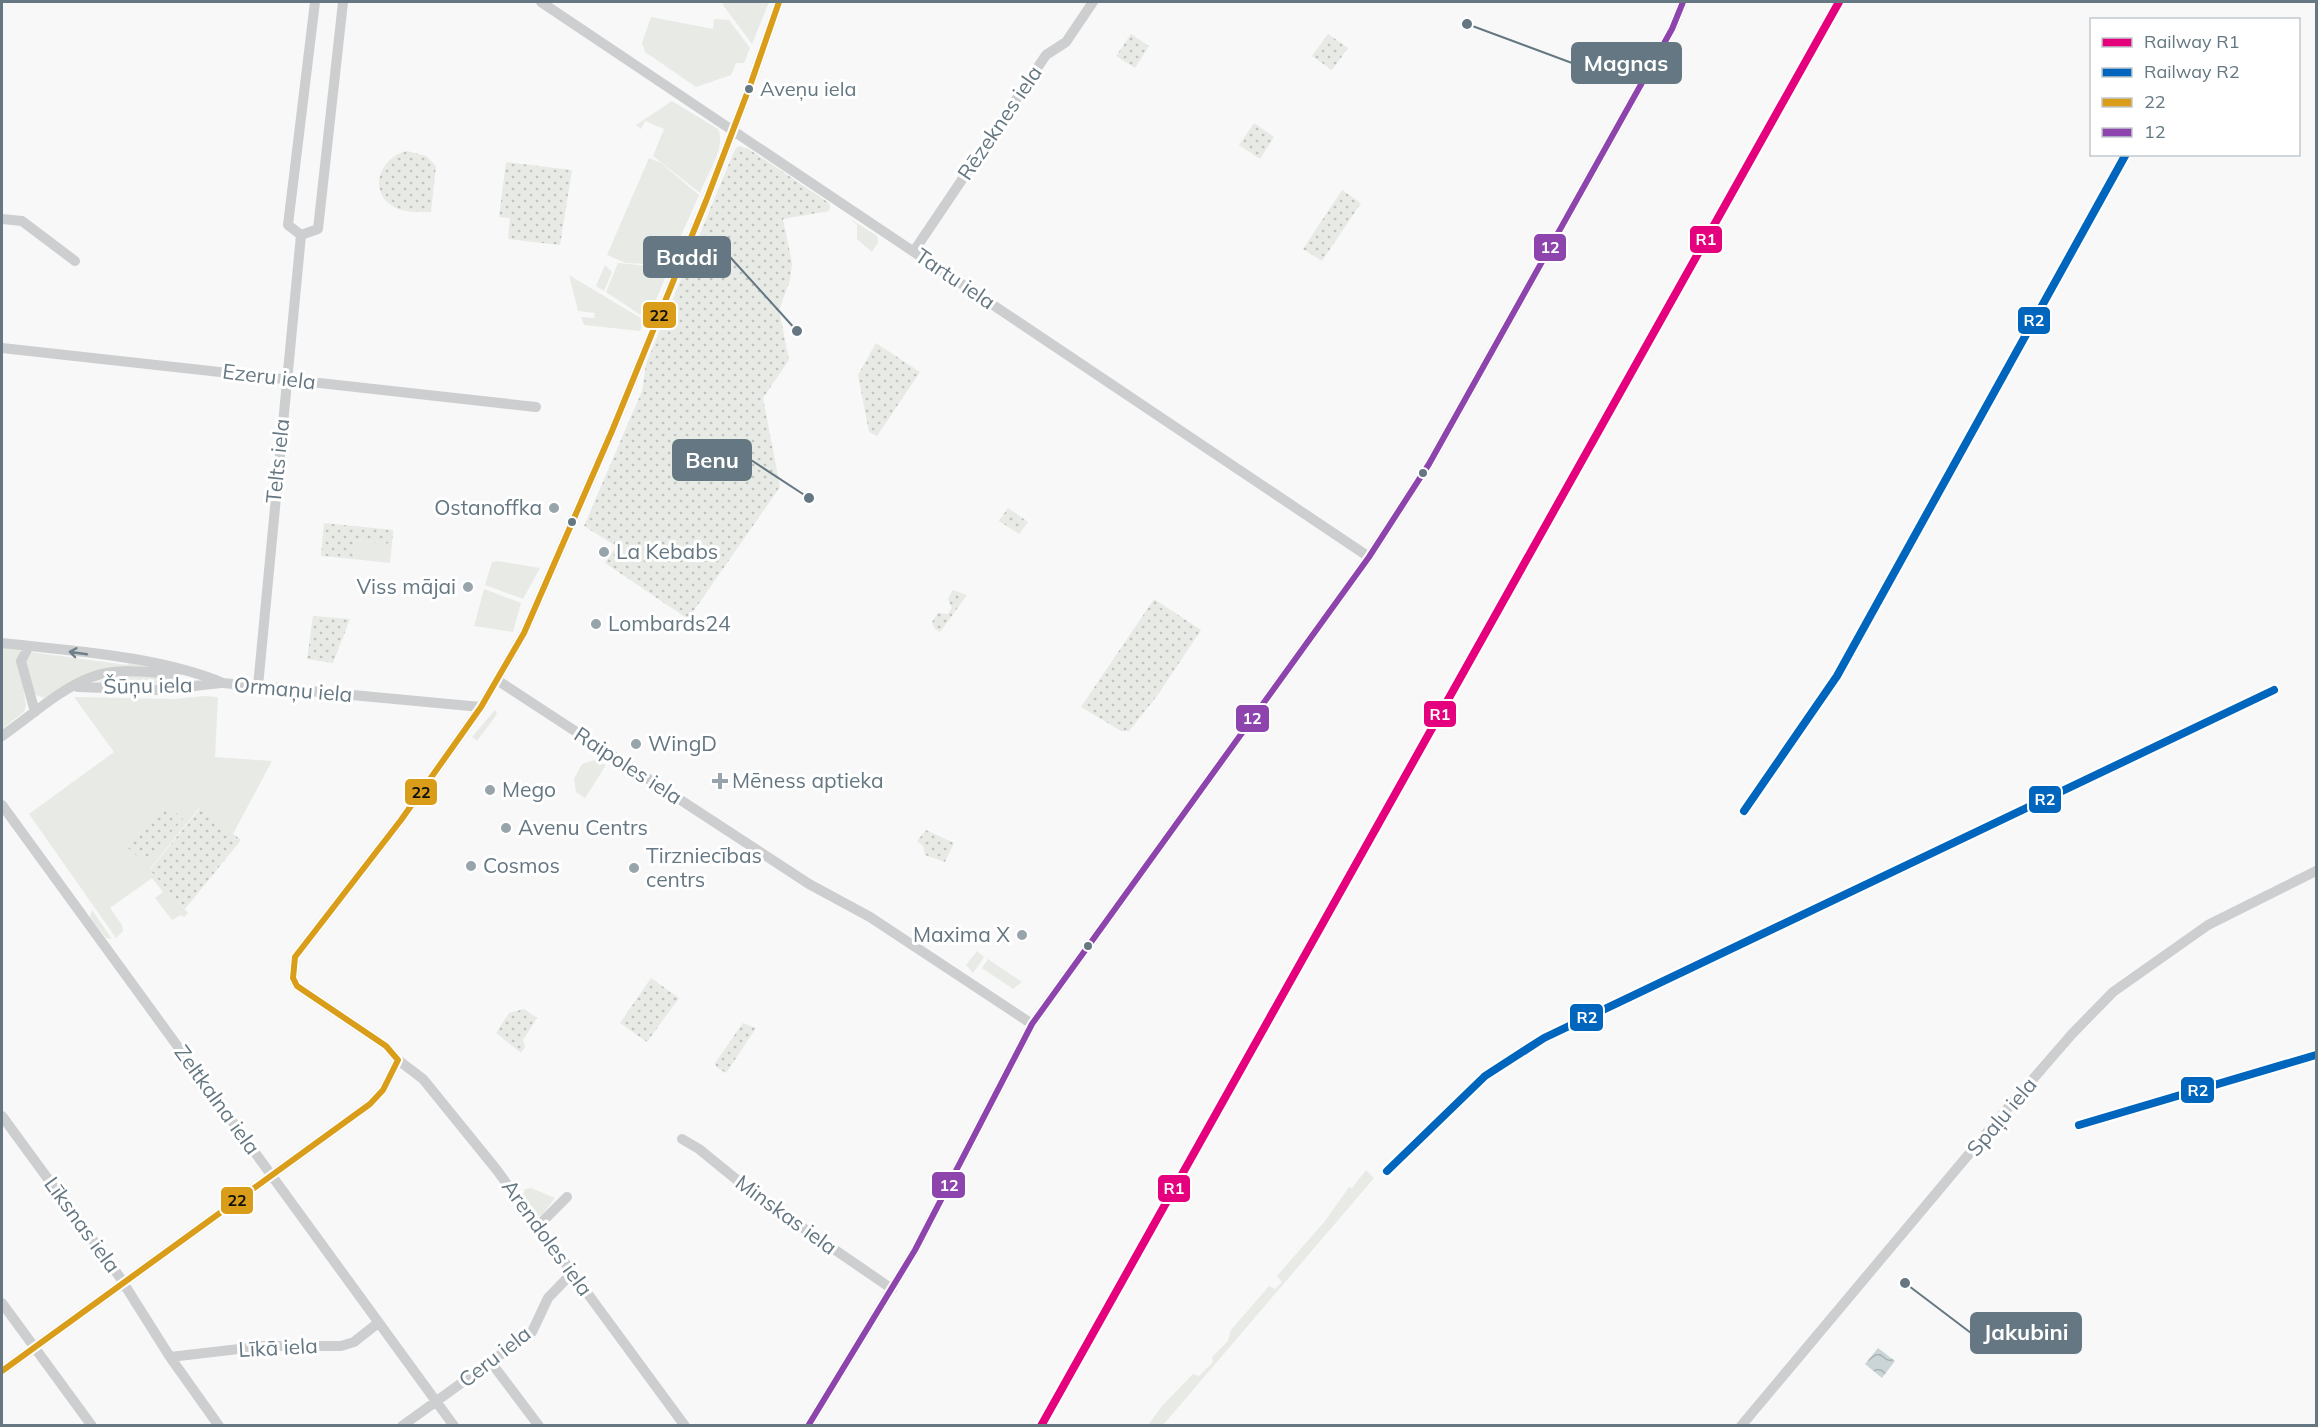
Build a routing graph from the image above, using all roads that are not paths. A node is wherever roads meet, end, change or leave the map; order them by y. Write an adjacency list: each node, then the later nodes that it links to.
1 (315, 2): 9 (street)
2 (343, 2): 9 (street)
3 (541, 2): 7 (street, Tartu iela)
4 (779, 2): 7 (street)
5 (1093, 2): 10 (street, Rēzeknes iela)
6 (1683, 2): 15 (street)
7 (734, 130): 10 (street, Tartu iela); 19 (street)
8 (2, 220): 11 (street)
9 (301, 235): 13 (street, Telts iela)
10 (914, 251): 15 (street, Tartu iela)
11 (75, 261)
12 (2, 348): 13 (street, Ezeru iela)
13 (287, 379): 14 (street, Ezeru iela); 21 (street, Telts iela)
14 (536, 407)
15 (1369, 557): 28 (street)
16 (2, 643): 17 (street, Ormaņu iela)
17 (29, 646): 18 (street, Ormaņu iela, one-way to 17); 24 (street)
18 (206, 676): 20 (street, Ormaņu iela); 22 (street, Šūņu iela)
19 (497, 680): 23 (street); 28 (street, Raipoles iela)
20 (223, 683): 21 (street, Ormaņu iela); 22 (street, Šūņu iela)
21 (258, 686): 23 (street, Ormaņu iela)
22 (72, 687): 24 (street, Šūņu iela)
23 (481, 707): 29 (street)
24 (35, 712): 25 (street, Šūņu iela)
25 (2, 736)
26 (2, 805): 32 (street, Zeltkalna iela)
27 (2316, 871): 52 (street, Spaļu iela)
28 (1032, 1024): 37 (street)
29 (398, 1060): 32 (street); 34 (street, Arendoles iela)
30 (2, 1116): 36 (street, Līksnas iela)
31 (682, 1139): 37 (street, Minskas iela)
32 (273, 1177): 36 (street); 39 (street, Zeltkalna iela)
33 (567, 1197): 34 (street)
34 (538, 1226): 35 (street, Arendoles iela)
35 (572, 1273): 42 (street, Ceru iela); 50 (street, Arendoles iela)
36 (124, 1284): 40 (street); 41 (street, Līksnas iela)
37 (892, 1289): 51 (street)
38 (2, 1303): 40 (street)
39 (378, 1323): 41 (street, Līkā iela); 44 (street, Zeltkalna iela)
40 (34, 1347): 43 (street); 45 (street)
41 (170, 1357): 46 (street, Līksnas iela)
42 (489, 1361): 44 (street, Ceru iela); 49 (street)
43 (2, 1371)
44 (436, 1402): 47 (street, Ceru iela); 48 (street, Zeltkalna iela)
45 (92, 1425)
46 (219, 1425)
47 (402, 1425)
48 (454, 1425)
49 (539, 1425)
50 (686, 1425)
51 (808, 1425)
52 (1741, 1425)

